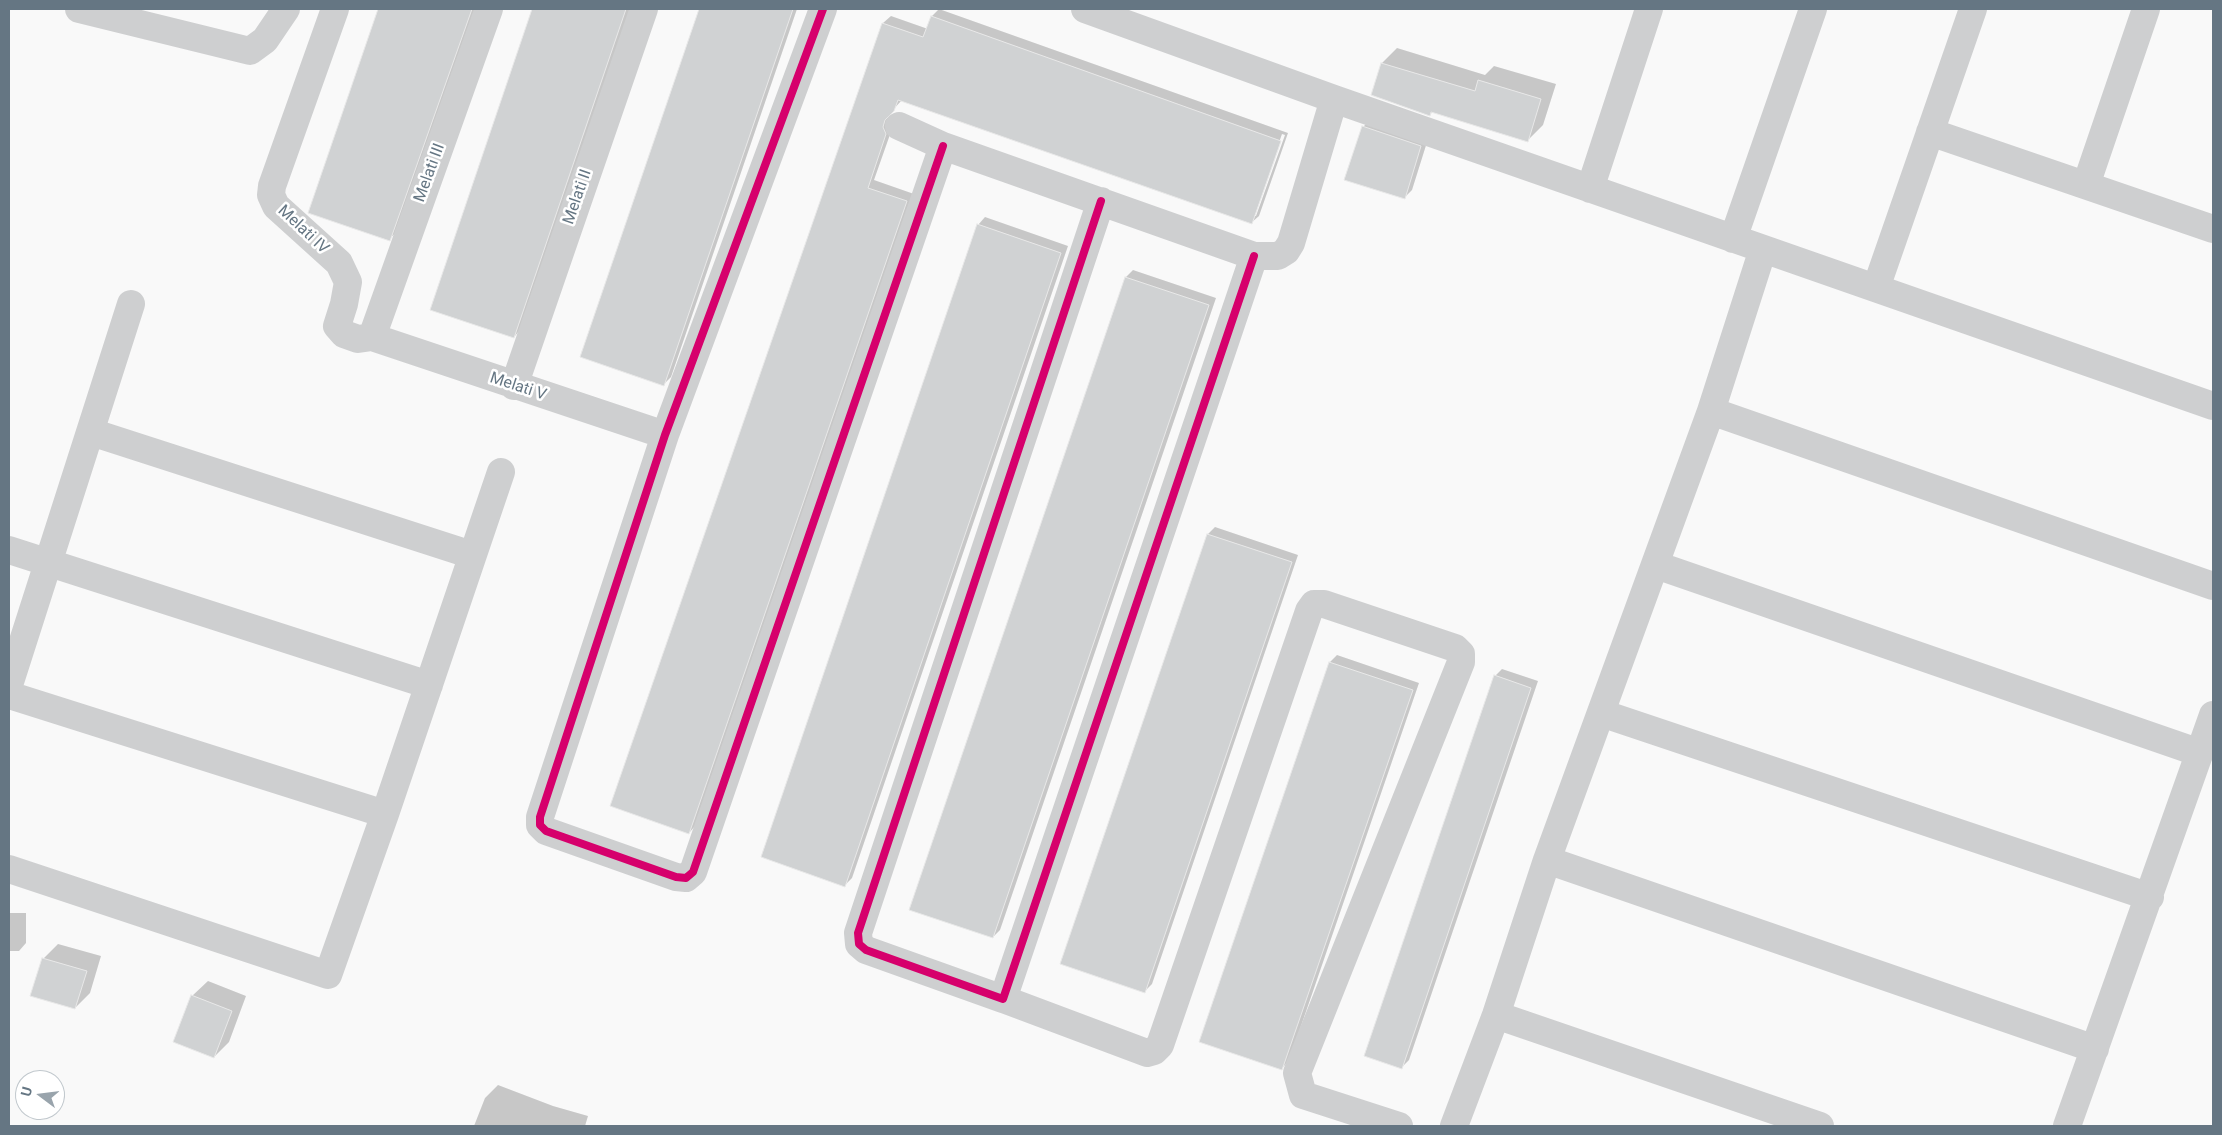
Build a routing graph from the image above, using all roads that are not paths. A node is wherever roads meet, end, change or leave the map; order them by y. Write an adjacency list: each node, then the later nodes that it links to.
1 (79, 9): 2 (street)
2 (286, 9)
3 (335, 9): 25 (street, Melati IV)
4 (489, 9): 25 (street, Melati III)
5 (644, 9): 26 (street, Melati II)
6 (823, 9): 30 (street)
7 (1085, 9): 12 (street)
8 (1649, 9): 17 (street)
9 (1814, 9): 20 (street)
10 (1973, 9): 14 (street)
11 (2146, 9): 16 (street)
12 (1334, 99): 17 (street); 22 (street)
13 (900, 126): 15 (street)
14 (1930, 132): 16 (street); 23 (street)
15 (943, 146): 18 (street); 30 (street)
16 (2086, 185): 19 (street)
17 (1590, 189): 20 (street)
18 (1101, 201): 22 (street); 47 (street)
19 (2213, 229)
20 (1733, 238): 21 (street)
21 (1763, 249): 23 (street); 28 (street)
22 (1254, 256): 47 (street)
23 (1876, 288): 27 (street)
24 (131, 304): 29 (street)
25 (372, 337): 26 (street, Melati V)
26 (514, 386): 30 (street, Melati V)
27 (2213, 406)
28 (1712, 411): 35 (street); 36 (street)
29 (90, 432): 33 (street); 34 (street)
30 (665, 435)
31 (501, 472): 33 (street)
32 (9, 550): 34 (street)
33 (472, 555): 38 (street)
34 (48, 562): 37 (street); 38 (street)
35 (1656, 565): 40 (street); 42 (street)
36 (2213, 586)
37 (9, 685)
38 (429, 685): 43 (street)
39 (9, 696): 43 (street)
40 (1601, 713): 44 (street); 46 (street)
41 (2213, 715): 42 (street)
42 (2200, 753): 46 (street)
43 (385, 814): 45 (street)
44 (1547, 860): 48 (street); 49 (street)
45 (9, 869)
46 (2150, 897): 49 (street)
47 (1004, 999): 50 (street)
48 (1496, 1015): 51 (street); 52 (street)
49 (2095, 1049): 53 (street)
50 (1399, 1126)
51 (1454, 1126)
52 (1820, 1126)
53 (2067, 1126)

